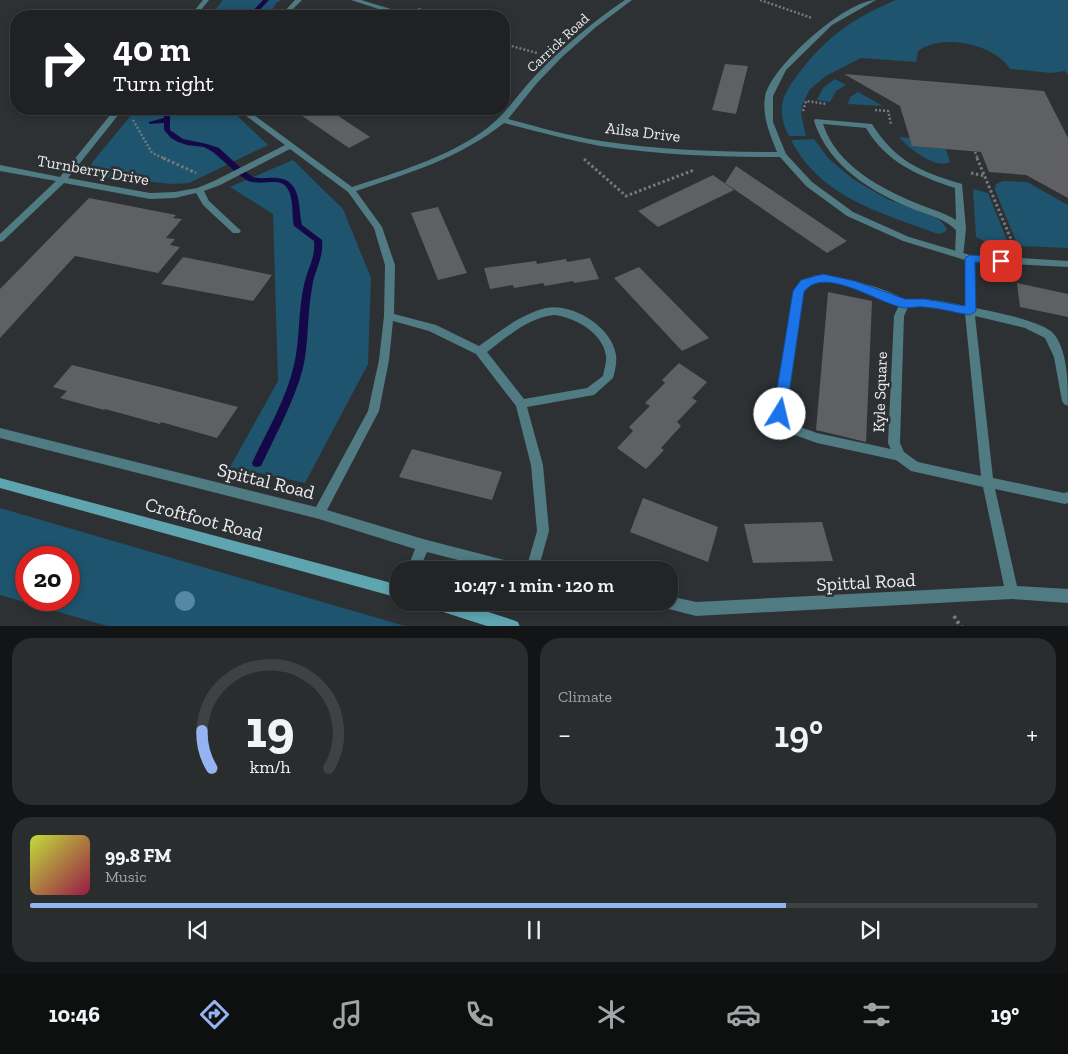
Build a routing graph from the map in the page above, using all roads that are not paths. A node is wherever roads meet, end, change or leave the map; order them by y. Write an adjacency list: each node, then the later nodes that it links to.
1 (206, 0): 6 (street)
2 (299, 0): 7 (street)
3 (354, 0): 8 (street)
4 (629, 0): 9 (street, Carrick Road)
5 (873, 0): 15 (street)
6 (198, 10)
7 (289, 10)
8 (385, 10)
9 (510, 111)
10 (114, 115): 17 (street)
11 (249, 115): 14 (street)
12 (507, 115): 13 (street, Carrick Road)
13 (503, 120): 15 (street, Ailsa Drive); 19 (street, Carrick Road)
14 (290, 146): 18 (street, Turnberry Drive); 19 (street)
15 (782, 155): 23 (street)
16 (0, 168): 17 (street, Turnberry Drive)
17 (61, 181): 18 (street, Turnberry Drive); 22 (street)
18 (199, 190): 21 (street)
19 (351, 190): 27 (street)
20 (961, 229): 20 (street); 23 (street)
21 (236, 231)
22 (0, 239)
23 (965, 257): 24 (street); 26 (street)
24 (1068, 264)
25 (904, 304): 26 (street); 32 (street, Kyle Square); 32 (street)
26 (970, 311): 29 (street); 34 (street)
27 (389, 316): 28 (street); 36 (street)
28 (480, 351): 30 (street); 30 (street)
29 (1068, 401)
30 (521, 404): 40 (street)
31 (0, 433): 36 (street, Spittal Road)
32 (900, 456): 34 (street)
33 (0, 483): 41 (street, Croftfoot Road)
34 (988, 484): 35 (street); 42 (street)
35 (1068, 497)
36 (319, 513): 37 (street, Spittal Road)
37 (423, 545): 38 (street); 39 (street, Spittal Road)
38 (417, 561)
39 (486, 561)
40 (535, 561)
41 (390, 590)
42 (1012, 592): 43 (street, Spittal Road); 44 (street, Spittal Road)
43 (1068, 596)
44 (678, 605)
45 (464, 611): 46 (street)
46 (513, 626)

